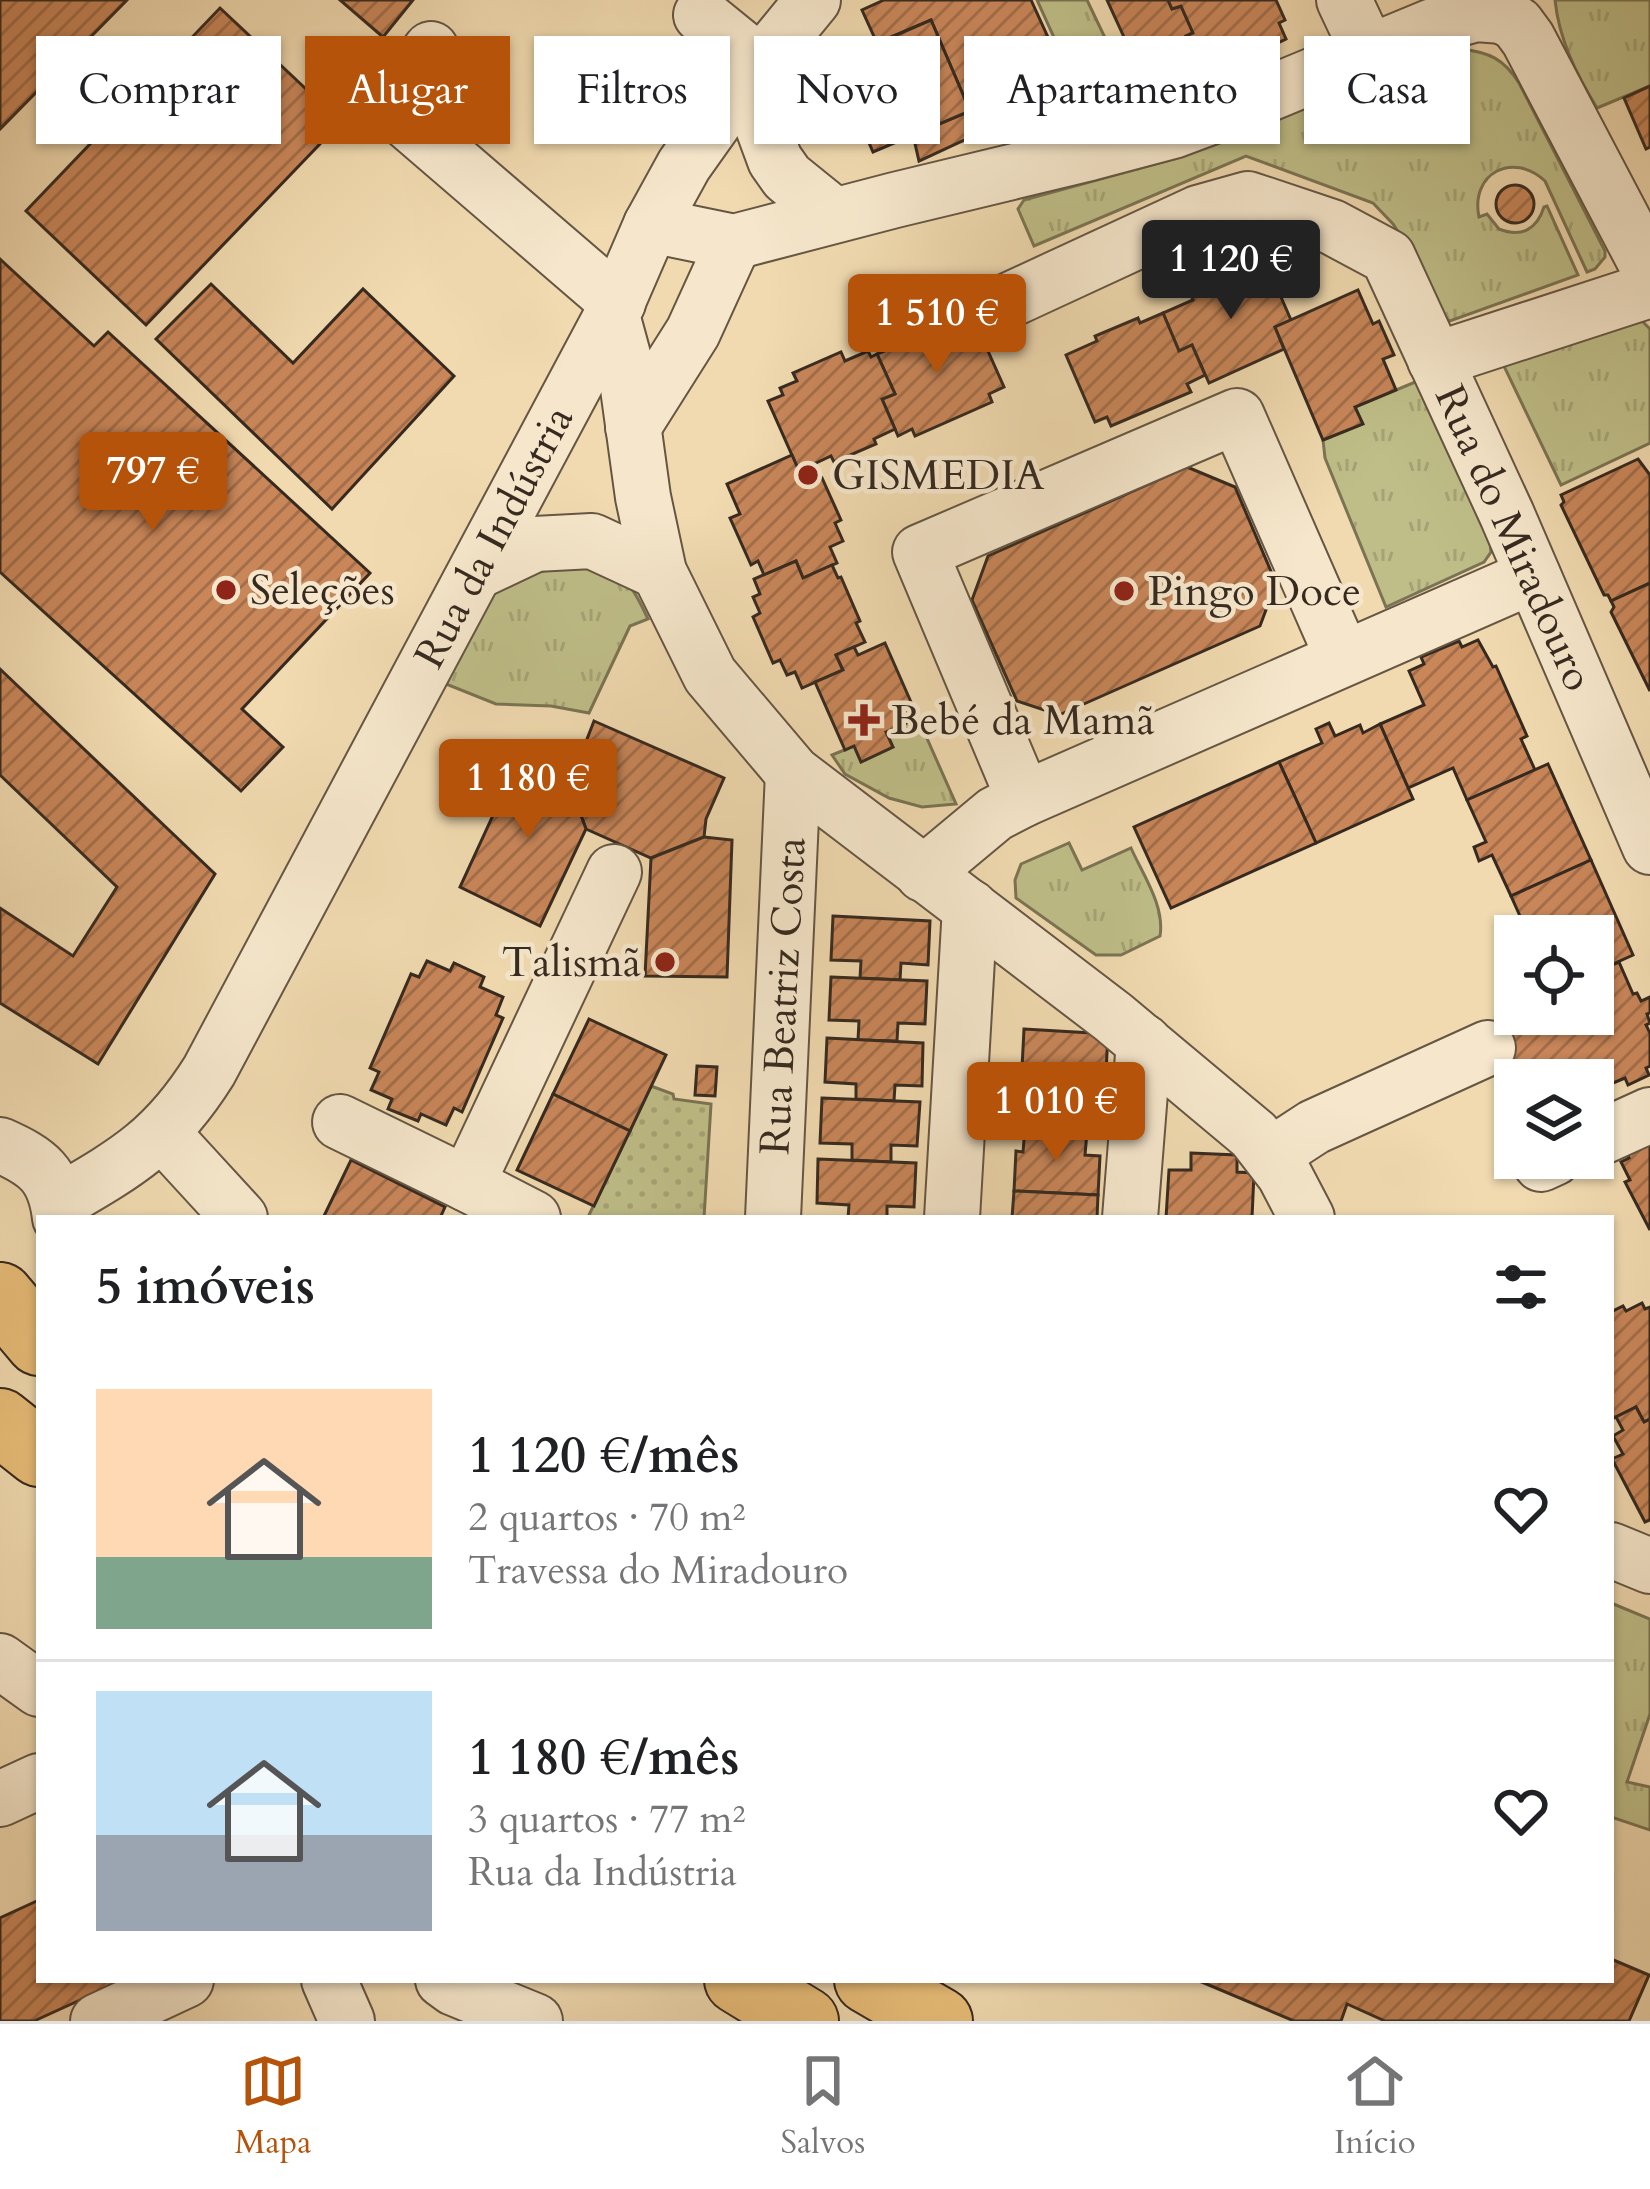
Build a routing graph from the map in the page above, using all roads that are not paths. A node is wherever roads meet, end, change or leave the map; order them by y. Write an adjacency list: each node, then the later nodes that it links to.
1 (813, 0): 5 (street, Rua da Indústria)
2 (1344, 0): 6 (street)
3 (1506, 8): 7 (street); 16 (street)
4 (701, 15): 8 (street)
5 (783, 36)
6 (1361, 36)
7 (1412, 36)
8 (754, 58)
9 (754, 71): 14 (street, Rua da Indústria)
10 (1304, 79): 13 (street)
11 (431, 144): 19 (street)
12 (769, 144): 13 (street)
13 (834, 215): 15 (street)
14 (651, 225): 15 (street); 19 (street, Rua da Indústria)
15 (734, 242): 21 (street)
16 (1650, 271)
17 (1650, 290): 20 (street, Rua do Miradouro)
18 (999, 305): 20 (street, Rua do Miradouro)
19 (615, 309): 21 (street); 22 (street, Rua da Indústria)
20 (1436, 360): 24 (street, Rua do Miradouro)
21 (633, 428): 23 (street)
22 (478, 571): 23 (street); 37 (street, Rua da Indústria)
23 (659, 572): 26 (street)
24 (1533, 576): 25 (street); 28 (street, Rua do Miradouro)
25 (1343, 658): 27 (street); 27 (street)
26 (793, 773): 30 (street); 44 (street, Rua Beatriz Costa)
27 (1024, 800): 30 (street)
28 (1650, 847)
29 (614, 872): 40 (street)
30 (922, 874): 31 (street)
31 (970, 907): 32 (street); 45 (street)
32 (1144, 1042): 39 (street); 46 (street)
33 (1488, 1048): 39 (street)
34 (1650, 1115): 36 (street)
35 (340, 1122): 40 (street)
36 (1614, 1131)
37 (162, 1133): 41 (street, Rua da Indústria); 42 (street)
38 (0, 1145): 41 (street)
39 (1271, 1155): 47 (street)
40 (466, 1184): 43 (street)
41 (59, 1210)
42 (237, 1215)
43 (527, 1215)
44 (773, 1215)
45 (952, 1215)
46 (1130, 1215)
47 (1305, 1215)
48 (0, 1296): 50 (highway)
49 (0, 1333): 51 (highway)
50 (36, 1338)
51 (36, 1362)
52 (0, 1422): 53 (highway)
53 (36, 1451)
54 (0, 1472): 55 (highway)
55 (36, 1481)
56 (1614, 1551): 57 (street)
57 (1650, 1566)
58 (36, 1782): 59 (street)
59 (0, 1799)
60 (180, 1983): 65 (street)
61 (330, 1983): 66 (street)
62 (743, 1983): 68 (highway)
63 (873, 1983): 69 (highway)
64 (440, 1996): 67 (street)
65 (98, 2021)
66 (347, 2021)
67 (535, 2021)
68 (805, 2021)
69 (939, 2021)

